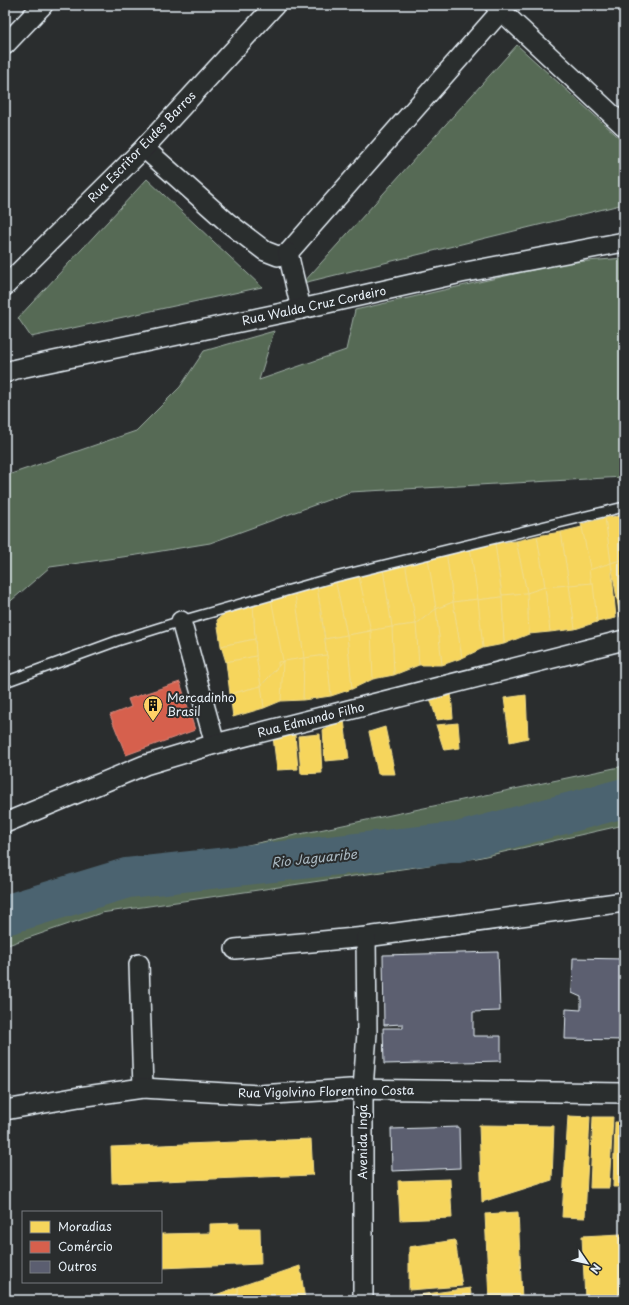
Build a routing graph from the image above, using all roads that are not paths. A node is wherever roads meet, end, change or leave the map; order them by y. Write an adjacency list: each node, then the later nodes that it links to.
1 (43, 5): 4 (street)
2 (275, 5): 6 (street, Rua Escritor Eudes Barros)
3 (498, 8): 5 (street); 8 (street)
4 (5, 45)
5 (624, 126)
6 (144, 148): 8 (street); 9 (street, Rua Escritor Eudes Barros)
7 (624, 242): 10 (street, Rua Walda Cruz Cordeiro)
8 (288, 253): 10 (street)
9 (5, 286)
10 (301, 309): 11 (street, Rua Walda Cruz Cordeiro)
11 (9, 367)
12 (624, 507): 13 (lane)
13 (181, 621): 15 (lane); 16 (street)
14 (624, 640): 16 (street, Rua Edmundo Filho)
15 (5, 682)
16 (215, 744): 17 (street, Rua Edmundo Filho)
17 (5, 823)
18 (624, 902): 19 (street)
19 (366, 937): 20 (street); 23 (street, Avenida Ingá)
20 (235, 949)
21 (139, 964): 22 (street)
22 (143, 1088): 23 (street, Rua Vigolvino Florentino Costa); 25 (street, Rua Vigolvino Florentino Costa)
23 (363, 1089): 24 (street, Rua Vigolvino Florentino Costa); 26 (street, Avenida Ingá)
24 (624, 1093)
25 (5, 1110)
26 (363, 1300)

